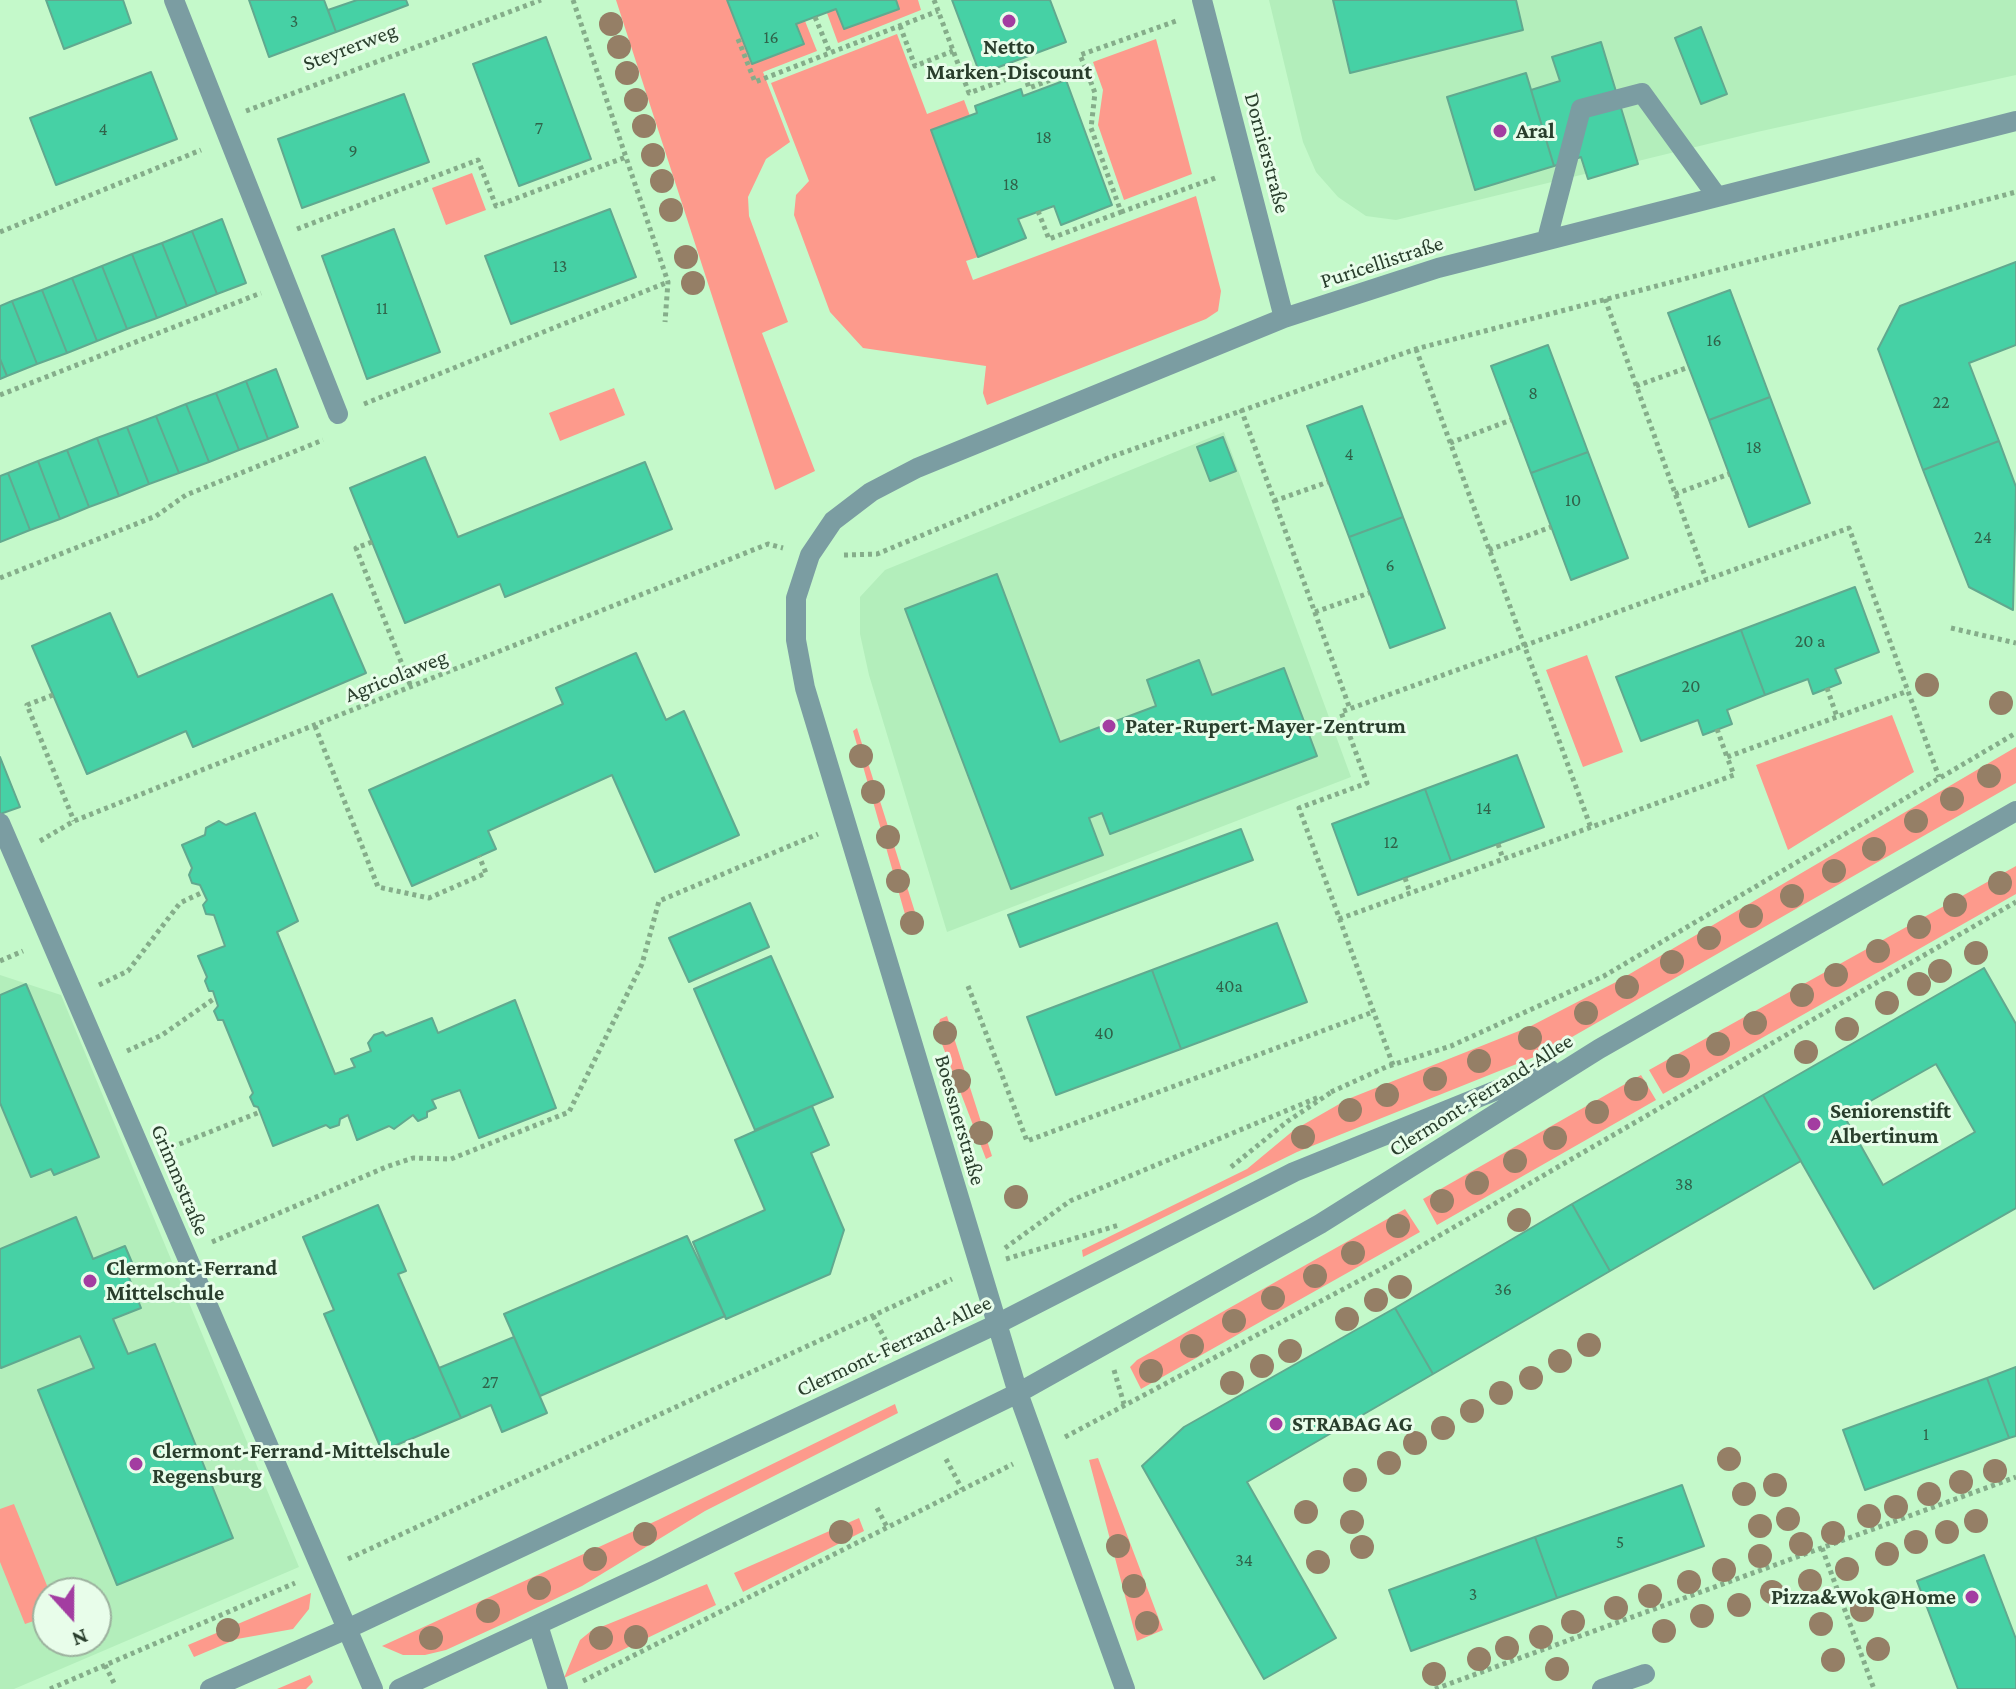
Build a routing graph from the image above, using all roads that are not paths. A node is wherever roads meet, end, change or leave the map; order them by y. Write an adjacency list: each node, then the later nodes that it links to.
1 (174, 0): 7 (street)
2 (1204, 5): 6 (street, Dornierstraße)
3 (2016, 121): 4 (street, Puricellistraße)
4 (1716, 195): 5 (street, Puricellistraße); 5 (street)
5 (1547, 239): 6 (street, Puricellistraße)
6 (1284, 318): 8 (street, Puricellistraße)
7 (338, 414)
8 (810, 555): 12 (street, Boessnerstraße)
9 (2016, 811): 11 (street, Clermont-Ferrand-Allee)
10 (0, 823): 15 (street, Grimmstraße)
11 (1599, 1049): 12 (street, Clermont-Ferrand-Allee); 13 (street, Clermont-Ferrand-Allee)
12 (997, 1324): 13 (street, Boessnerstraße); 15 (street, Clermont-Ferrand-Allee)
13 (1018, 1393): 14 (street, Clermont-Ferrand-Allee); 21 (street, Boessnerstraße)
14 (538, 1625): 19 (street, Clermont-Ferrand-Allee); 20 (street)
15 (347, 1629): 17 (street, Clermont-Ferrand-Allee); 18 (street, Grimmstraße)
16 (1645, 1674): 22 (street)
17 (210, 1689)
18 (373, 1689)
19 (399, 1689)
20 (558, 1689)
21 (1125, 1689)
22 (1602, 1689)

